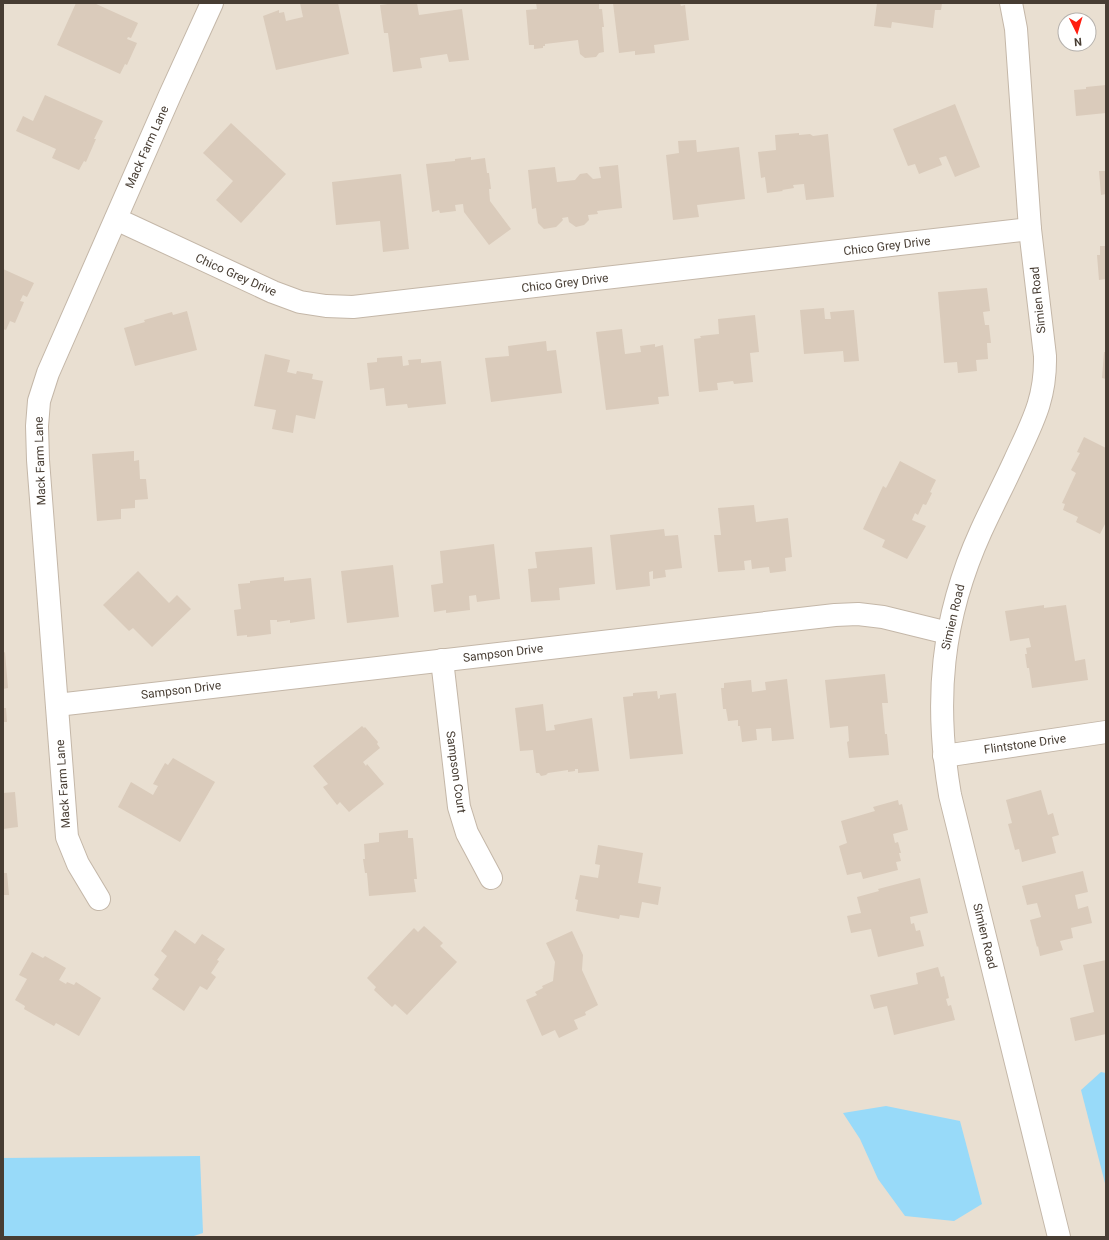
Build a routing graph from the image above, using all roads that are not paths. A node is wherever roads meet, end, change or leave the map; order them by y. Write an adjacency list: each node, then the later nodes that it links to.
1 (212, 3): 3 (street, Mack Farm Lane)
2 (1011, 3): 4 (street, Simien Road)
3 (116, 219): 4 (street, Chico Grey Drive); 7 (street, Mack Farm Lane)
4 (1030, 229): 5 (street, Simien Road)
5 (948, 633): 6 (street, Sampson Drive); 9 (street, Simien Road)
6 (442, 660): 7 (street, Sampson Drive); 10 (street, Sampson Court)
7 (57, 705): 11 (street, Mack Farm Lane)
8 (1106, 732): 9 (street, Flintstone Drive)
9 (944, 756): 12 (street, Simien Road)
10 (491, 878)
11 (99, 899)
12 (1059, 1237)

